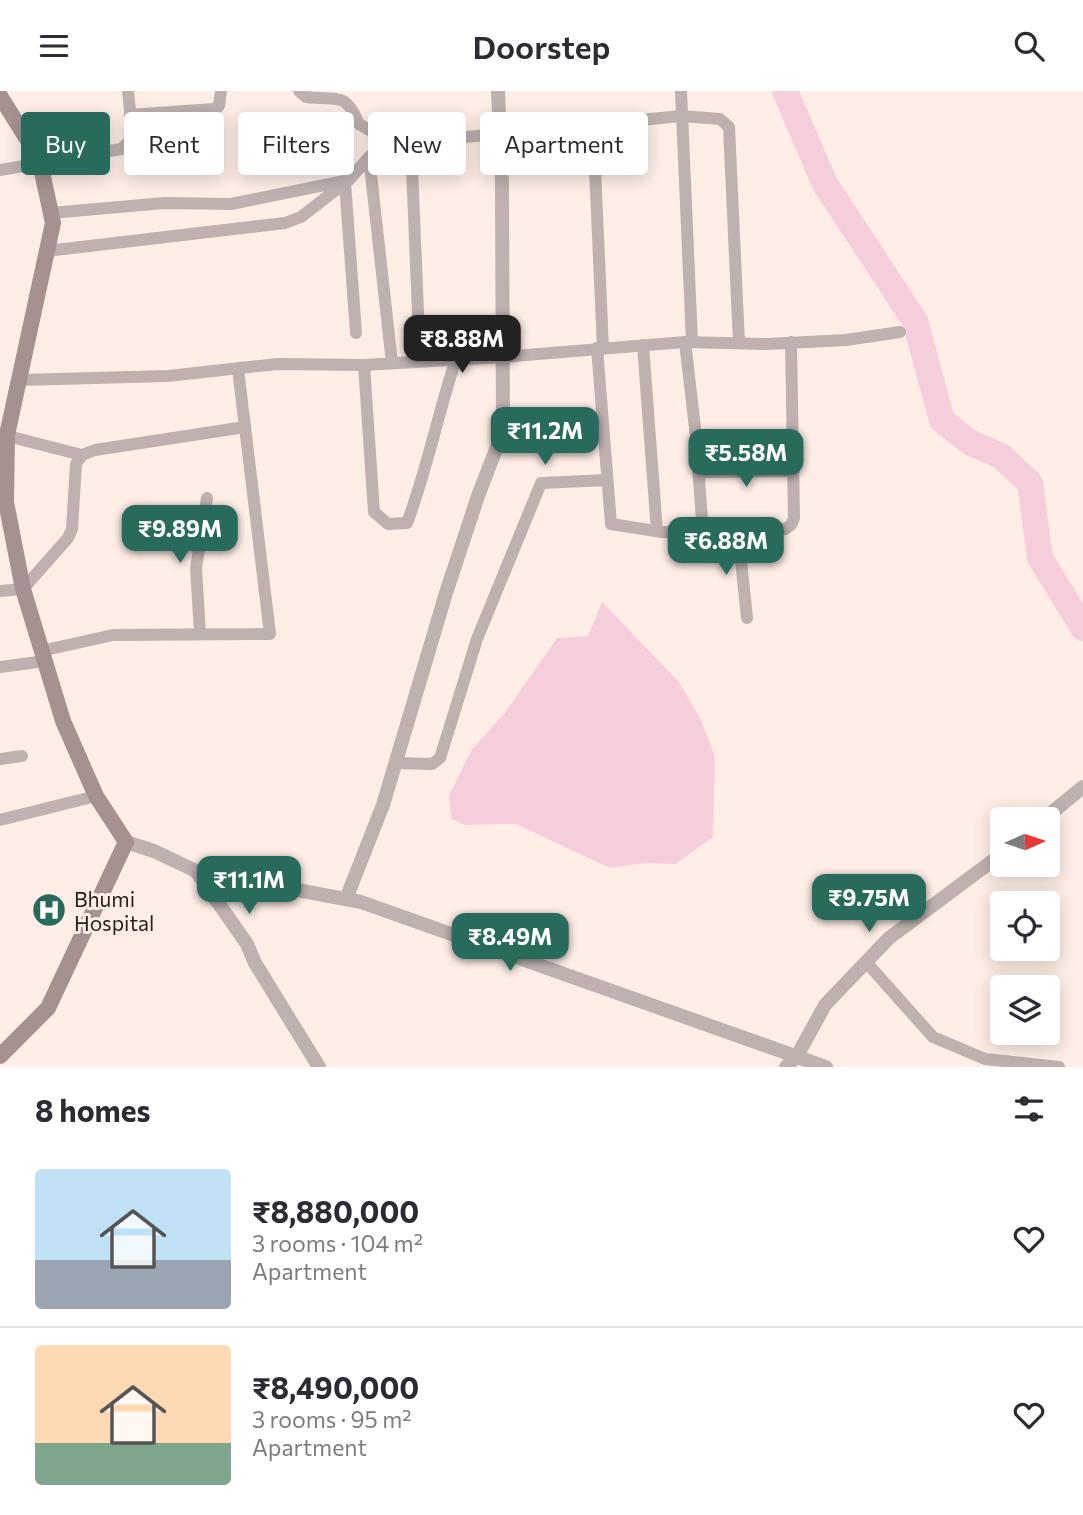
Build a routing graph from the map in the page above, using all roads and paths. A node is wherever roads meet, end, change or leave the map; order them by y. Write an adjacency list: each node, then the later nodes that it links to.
1 (128, 91): 7 (street)
2 (221, 91): 8 (street)
3 (299, 91): 13 (street)
4 (498, 91): 9 (street)
5 (681, 91): 10 (street)
6 (0, 96): 12 (main road)
7 (130, 112)
8 (172, 112)
9 (499, 112)
10 (681, 116): 11 (street); 27 (street); 29 (street)
11 (648, 119)
12 (21, 129)
13 (368, 129)
14 (368, 158): 22 (street)
15 (21, 167): 16 (street)
16 (0, 170)
17 (43, 175): 23 (main road)
18 (371, 175): 35 (street)
19 (412, 175): 34 (street)
20 (502, 175): 32 (street)
21 (595, 175): 31 (street)
22 (347, 181): 23 (street); 24 (street); 26 (street)
23 (51, 212): 24 (main road)
24 (47, 251): 38 (main road)
25 (900, 332): 28 (street)
26 (356, 333)
27 (689, 342): 29 (street); 30 (street); 42 (street)
28 (792, 342): 29 (street); 43 (street)
29 (739, 343)
30 (643, 345): 31 (street); 47 (street)
31 (600, 348): 32 (street); 44 (street)
32 (501, 357): 33 (street); 58 (street)
33 (456, 359): 34 (street); 36 (street)
34 (420, 361): 35 (street)
35 (392, 363): 36 (street)
36 (363, 365): 37 (street)
37 (238, 369): 38 (street); 39 (street)
38 (20, 380): 40 (main road)
39 (245, 427): 41 (street); 53 (street)
40 (4, 434): 41 (street); 46 (main road)
41 (82, 455): 50 (street)
42 (698, 471): 43 (street); 48 (street)
43 (793, 471): 49 (street)
44 (607, 480): 47 (street); 58 (street)
45 (207, 498): 53 (street)
46 (5, 520): 50 (main road)
47 (657, 531): 48 (street)
48 (703, 532): 49 (street)
49 (738, 532): 52 (street)
50 (23, 589): 51 (street); 54 (main road)
51 (0, 591)
52 (747, 618)
53 (200, 634): 54 (street)
54 (43, 656): 55 (street); 60 (main road)
55 (0, 667)
56 (22, 756): 57 (street)
57 (0, 759)
58 (395, 762): 66 (street)
59 (1083, 787): 61 (street)
60 (96, 796): 62 (street); 63 (main road)
61 (1059, 807)
62 (0, 820)
63 (126, 842): 65 (street); 68 (main road)
64 (990, 863): 67 (street)
65 (196, 871): 66 (street); 70 (street)
66 (346, 899): 69 (street)
67 (866, 962): 69 (street); 73 (street)
68 (0, 1056)
69 (797, 1056): 71 (street); 72 (street)
70 (314, 1064)
71 (786, 1067)
72 (826, 1067)
73 (1059, 1067)

